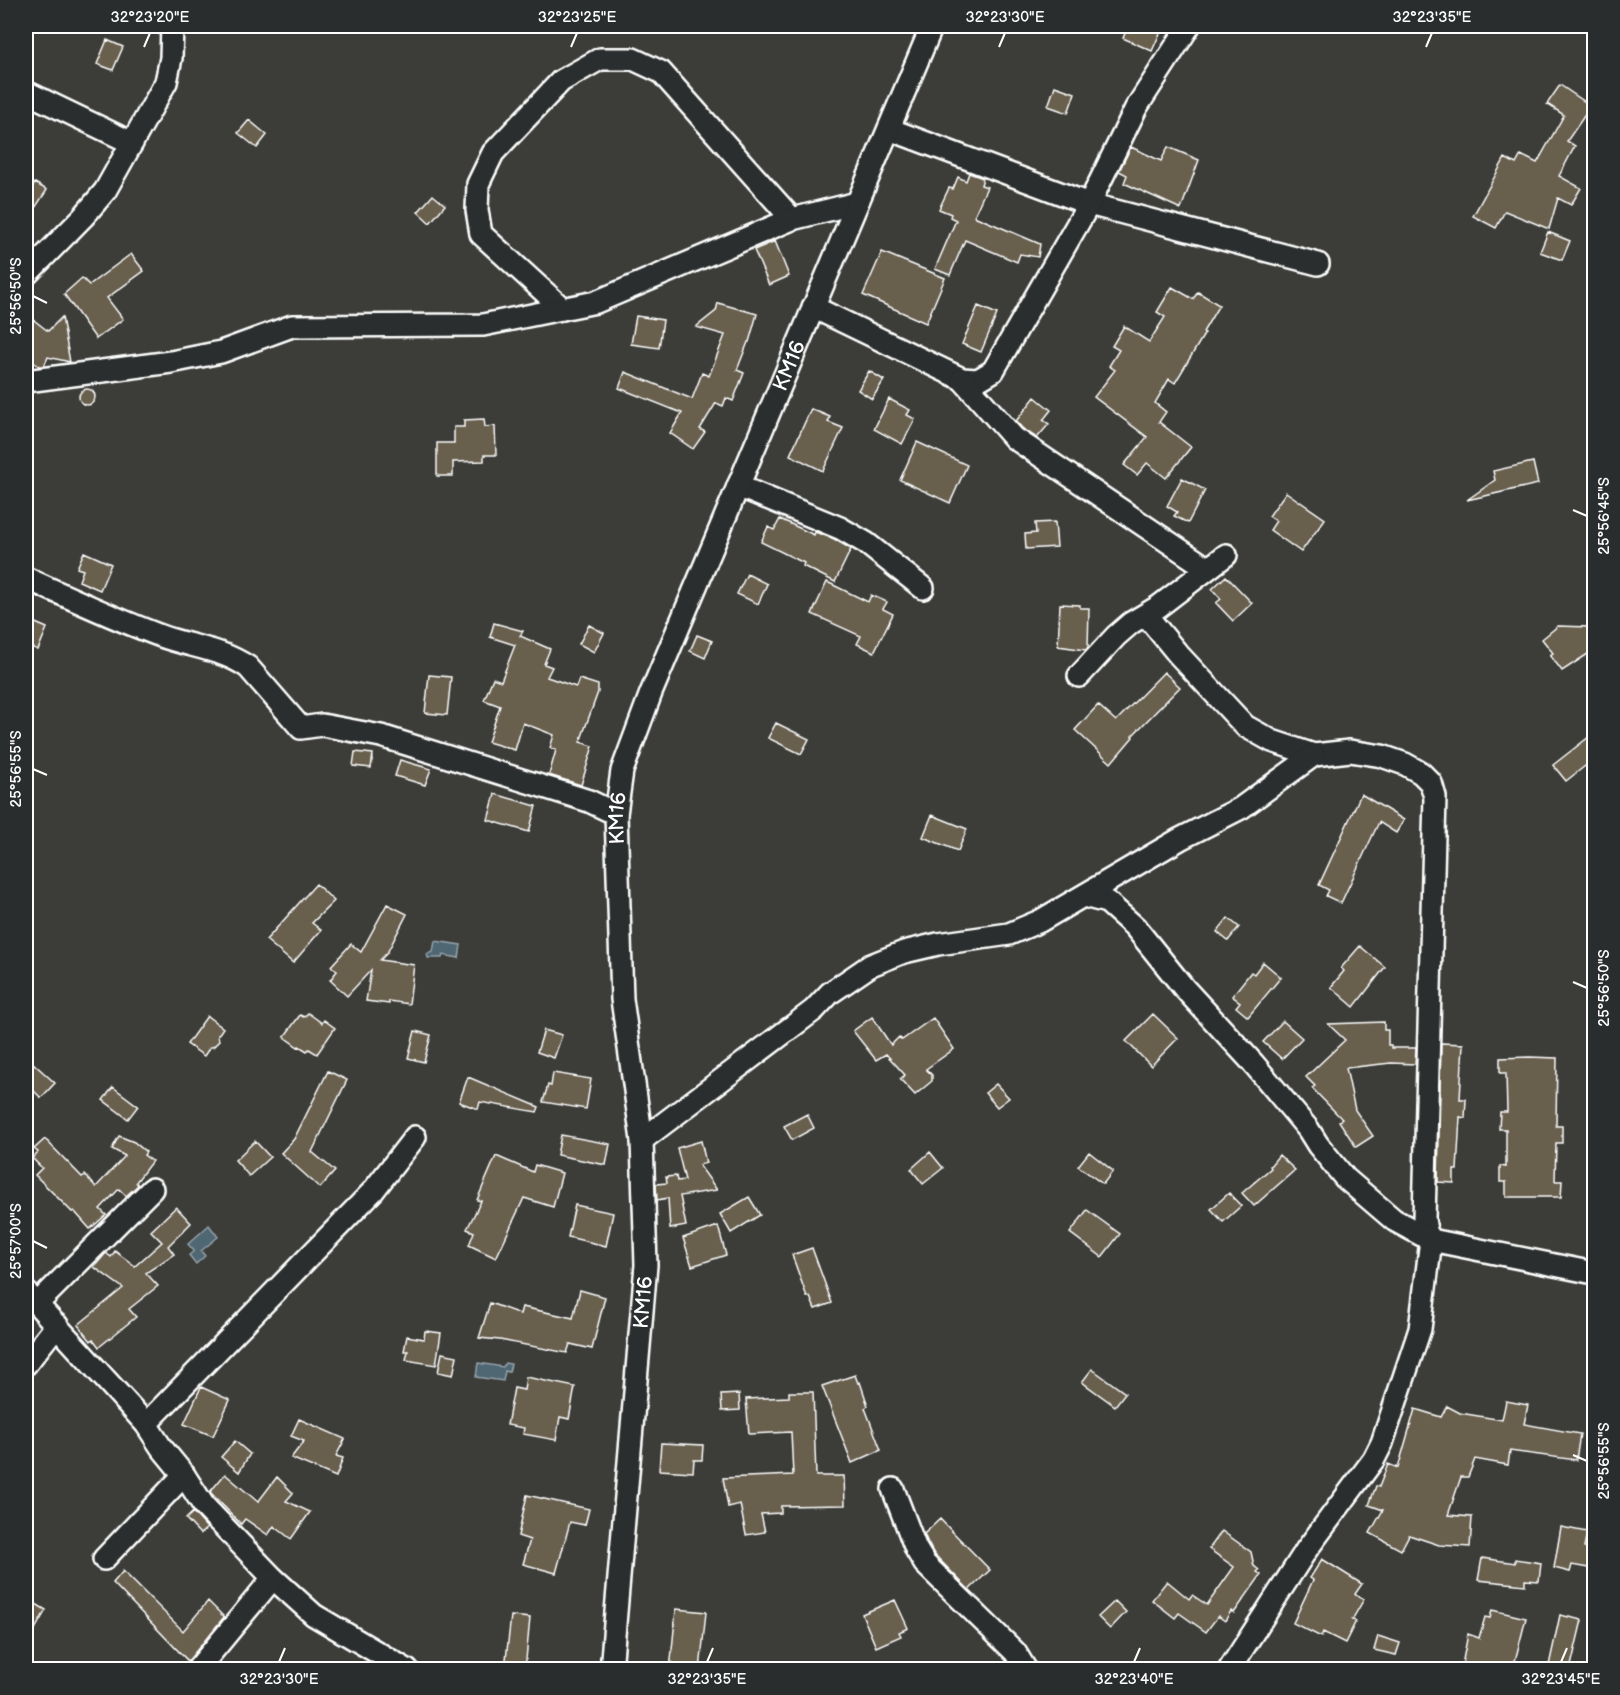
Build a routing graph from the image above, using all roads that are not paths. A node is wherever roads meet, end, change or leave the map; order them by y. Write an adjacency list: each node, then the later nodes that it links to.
1 (172, 26): 6 (street)
2 (932, 26): 5 (street, KM16)
3 (1189, 26): 8 (street)
4 (26, 92): 6 (street)
5 (889, 129): 7 (street, KM16); 8 (street)
6 (132, 142): 11 (street)
7 (857, 203): 9 (street); 12 (street, KM16)
8 (1089, 204): 10 (street); 14 (street)
9 (792, 219): 13 (street); 13 (street)
10 (1318, 264)
11 (26, 274)
12 (813, 307): 14 (street); 16 (street, KM16)
13 (563, 309): 15 (street)
14 (962, 379): 18 (street)
15 (26, 381)
16 (738, 486): 20 (street); 24 (street, KM16)
17 (1226, 555): 18 (street)
18 (1207, 568): 21 (street)
19 (26, 578): 24 (street)
20 (923, 588)
21 (1146, 615): 22 (street); 23 (street)
22 (1079, 676)
23 (1314, 755): 25 (street); 29 (street)
24 (615, 814): 27 (street, KM16)
25 (1084, 896): 27 (street); 29 (street)
26 (415, 1137): 34 (street)
27 (642, 1140): 41 (street, KM16)
28 (152, 1189): 31 (street)
29 (1431, 1240): 30 (street); 43 (street)
30 (1594, 1273)
31 (31, 1298): 32 (street)
32 (57, 1325): 33 (street); 34 (street)
33 (26, 1364)
34 (146, 1424): 35 (street)
35 (184, 1475): 37 (street); 38 (street)
36 (893, 1489): 42 (street)
37 (104, 1559)
38 (273, 1578): 39 (street); 40 (street)
39 (197, 1670)
40 (407, 1670)
41 (610, 1670)
42 (1026, 1670)
43 (1229, 1670)

